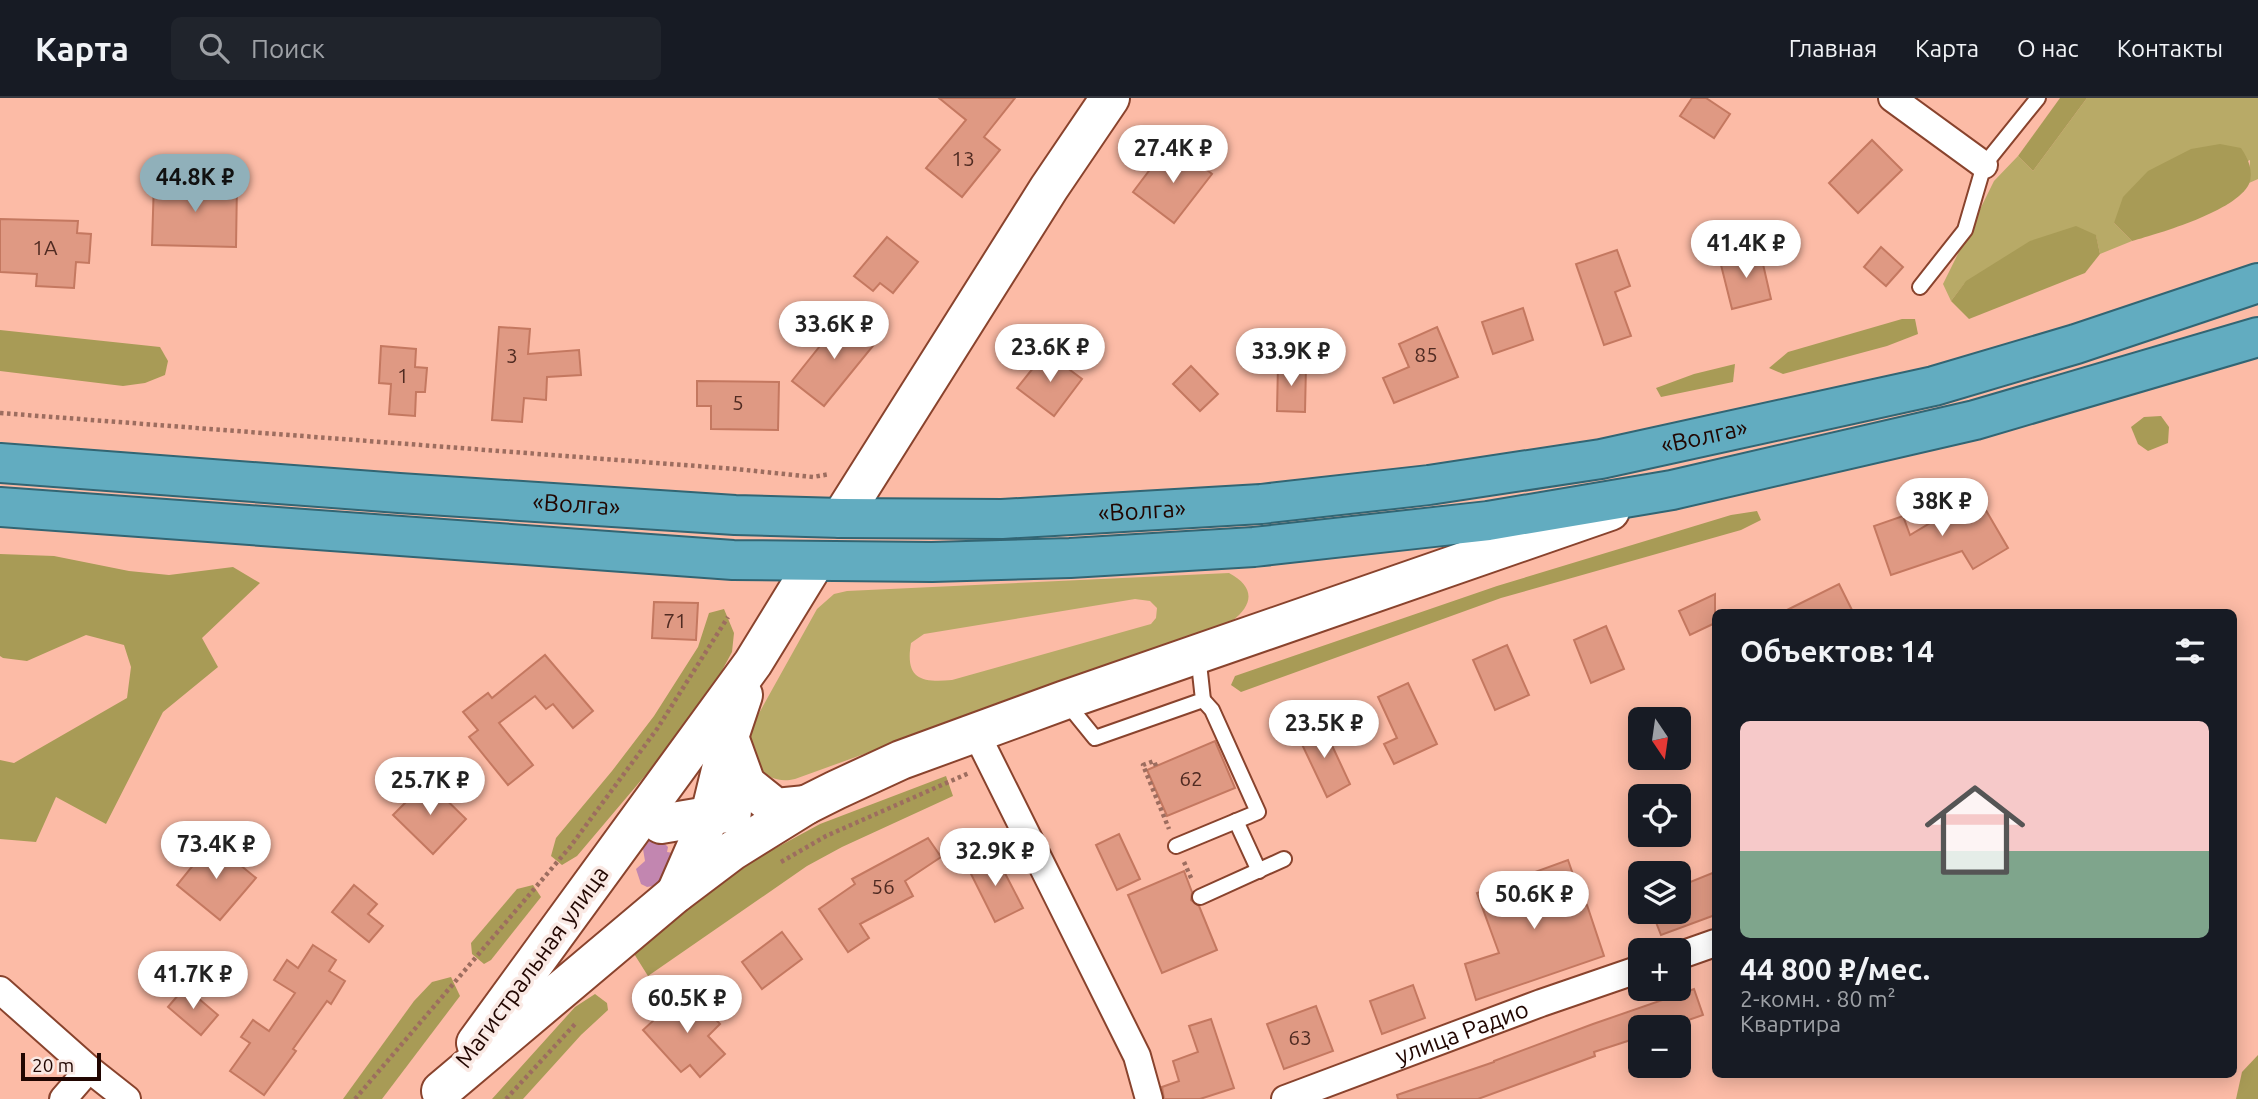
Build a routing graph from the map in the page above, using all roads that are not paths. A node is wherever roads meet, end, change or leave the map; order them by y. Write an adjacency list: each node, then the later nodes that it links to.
1 (1110, 98): 11 (main road)
2 (1892, 98): 4 (street)
3 (2038, 98): 4 (lane)
4 (1984, 165): 6 (lane)
5 (2255, 280): 11 (highway, «Волга»)
6 (1920, 287)
7 (2258, 337): 9 (highway, «Волга»)
8 (0, 463): 11 (highway, «Волга»)
9 (1672, 490): 12 (highway, «Волга»); 13 (main road)
10 (0, 507): 12 (highway, «Волга»)
11 (841, 518)
12 (815, 562): 14 (main road)
13 (1198, 653): 15 (lane); 16 (main road)
14 (753, 663): 17 (main road); 22 (main road, Магистральная улица)
15 (1203, 699): 16 (lane); 21 (lane)
16 (1065, 700): 18 (main road)
17 (729, 737): 19 (main road); 20 (main road)
18 (983, 748): 19 (main road); 36 (street)
19 (791, 807): 20 (main road); 26 (main road)
20 (710, 815): 22 (main road); 26 (main road)
21 (1236, 821): 23 (lane); 25 (lane)
22 (644, 830): 26 (main road); 33 (main road, Магистральная улица)
23 (1176, 846)
24 (1284, 859): 25 (lane)
25 (1259, 871): 27 (lane)
26 (682, 879): 33 (main road)
27 (1200, 897)
28 (1712, 944): 29 (street)
29 (1691, 951)
30 (1628, 973): 37 (street, улица Радио)
31 (0, 990): 32 (street)
32 (89, 1069): 34 (street); 35 (street)
33 (439, 1095)
34 (63, 1099)
35 (127, 1099)
36 (1149, 1099)
37 (1285, 1099)

